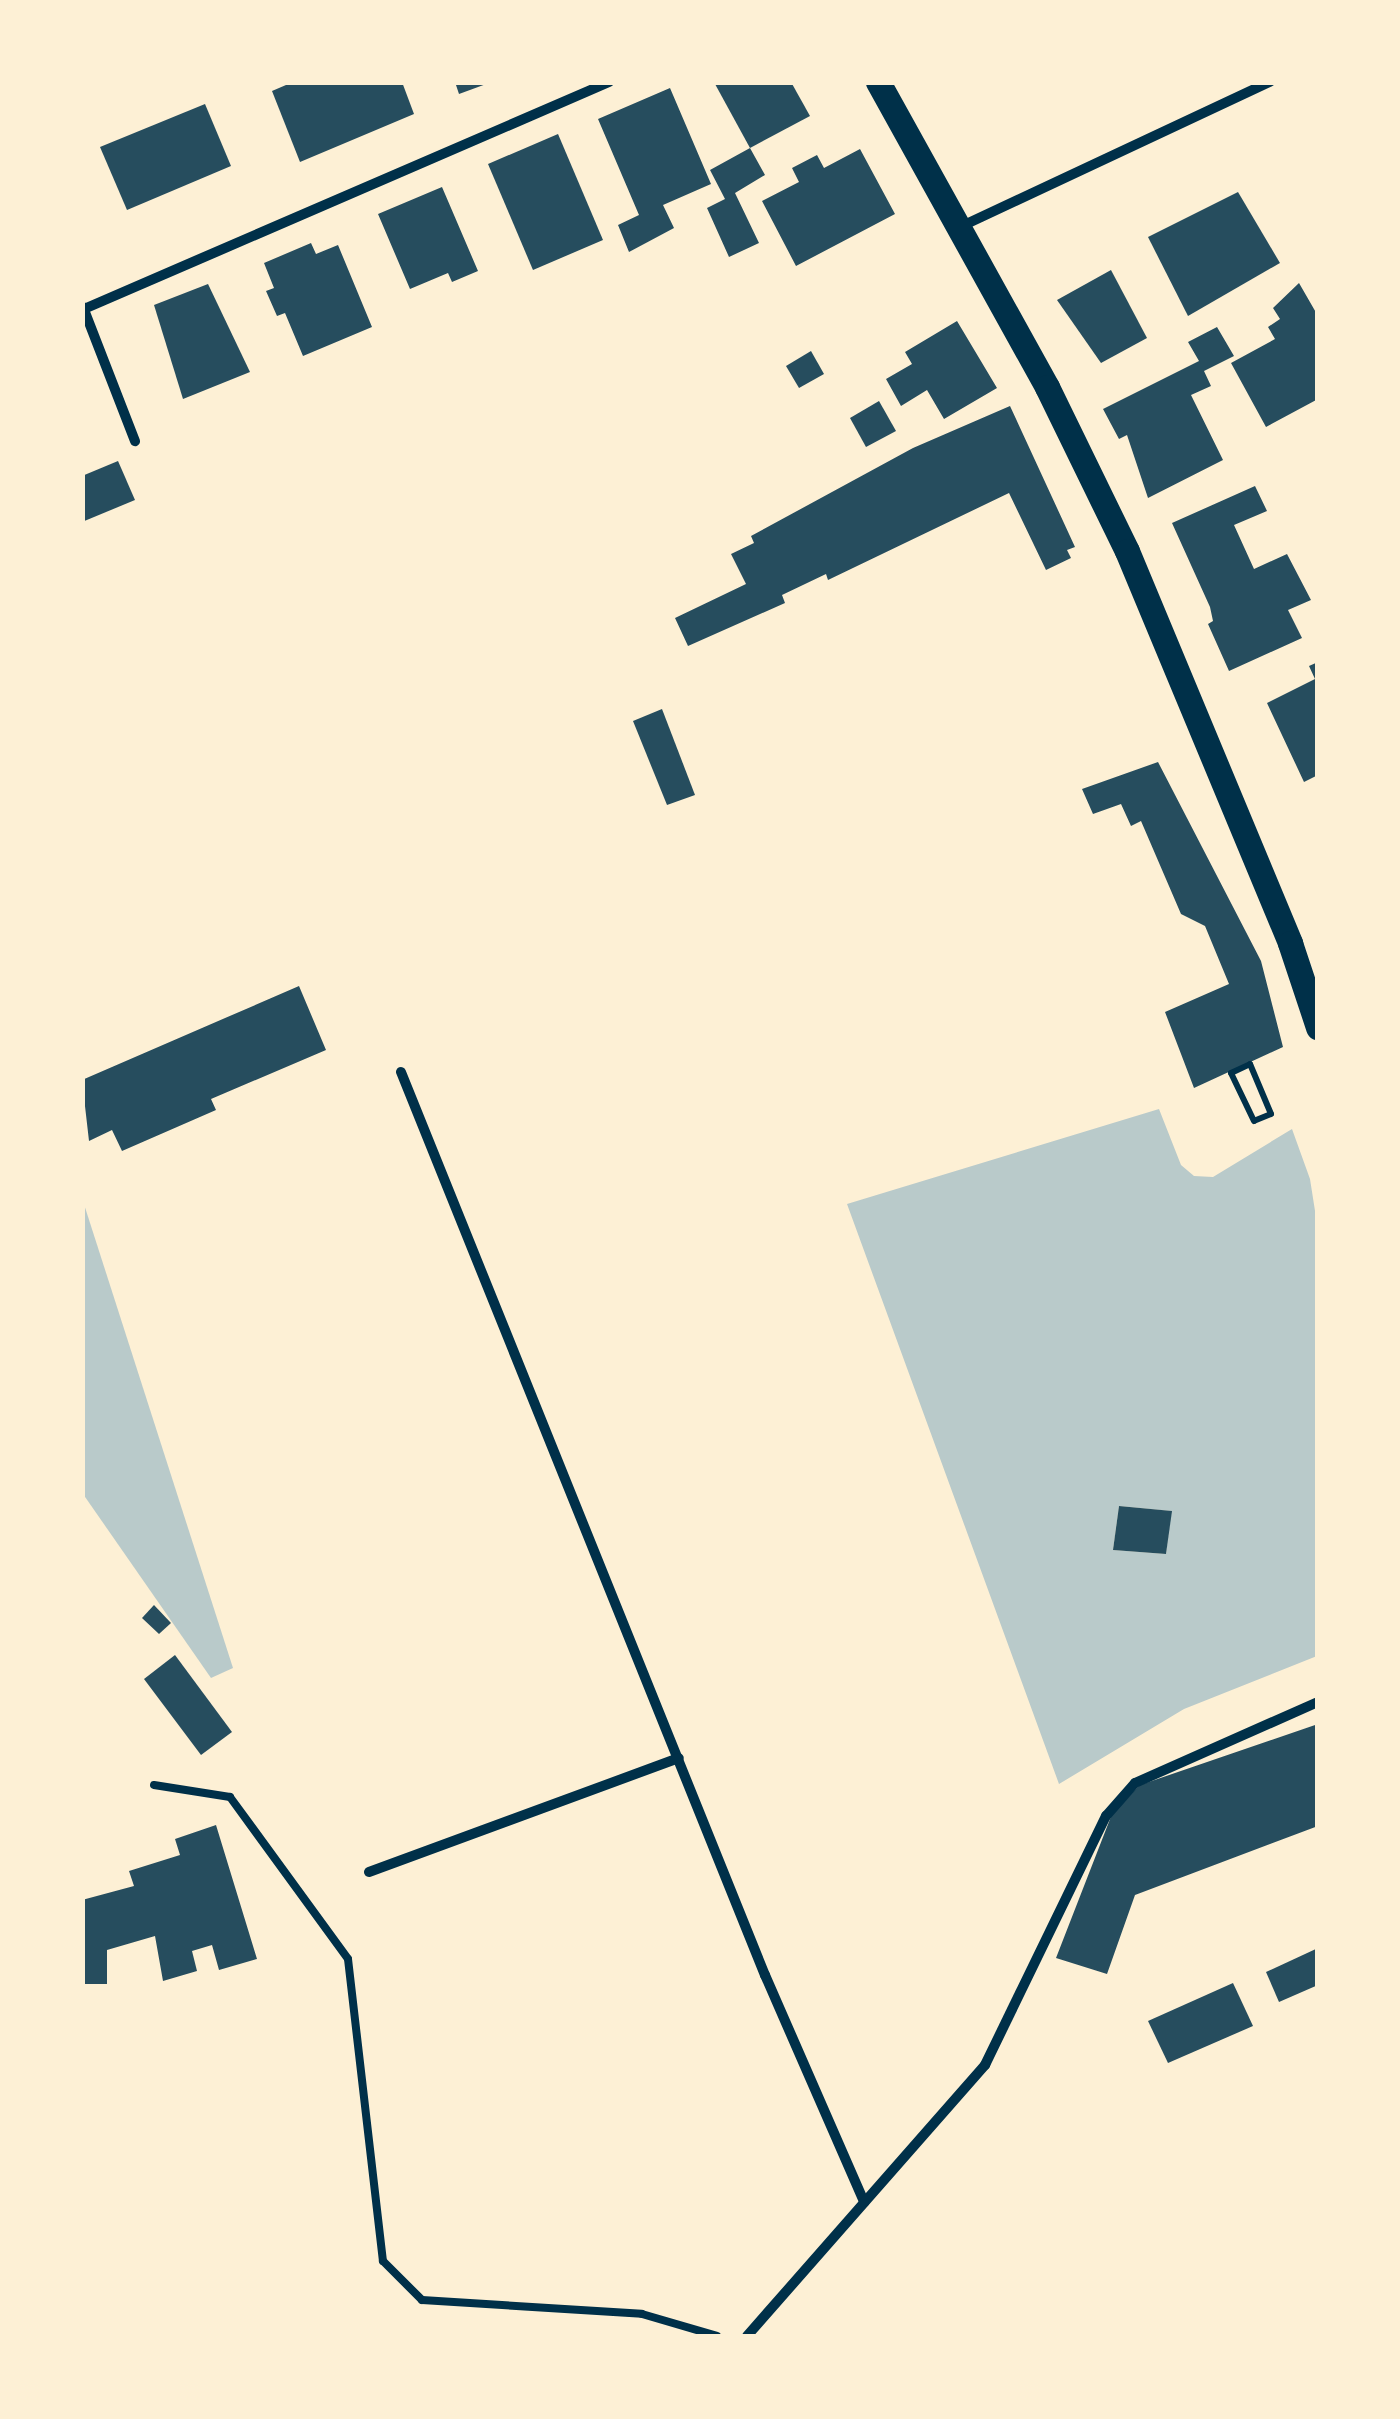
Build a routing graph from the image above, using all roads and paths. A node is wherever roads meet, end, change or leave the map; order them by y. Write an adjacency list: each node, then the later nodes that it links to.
1 (609, 82): 5 (street)
2 (878, 82): 4 (main road)
3 (1270, 82): 4 (street)
4 (961, 226): 7 (main road)
5 (83, 307): 6 (street)
6 (135, 441)
7 (1318, 1027)
8 (402, 1072): 11 (street)
9 (1254, 1120): 9 (path)
10 (1318, 1702): 14 (street)
11 (679, 1758): 13 (street); 14 (street)
12 (154, 1786): 15 (lane)
13 (369, 1872)
14 (864, 2202): 16 (street)
15 (717, 2336)
16 (746, 2336)

